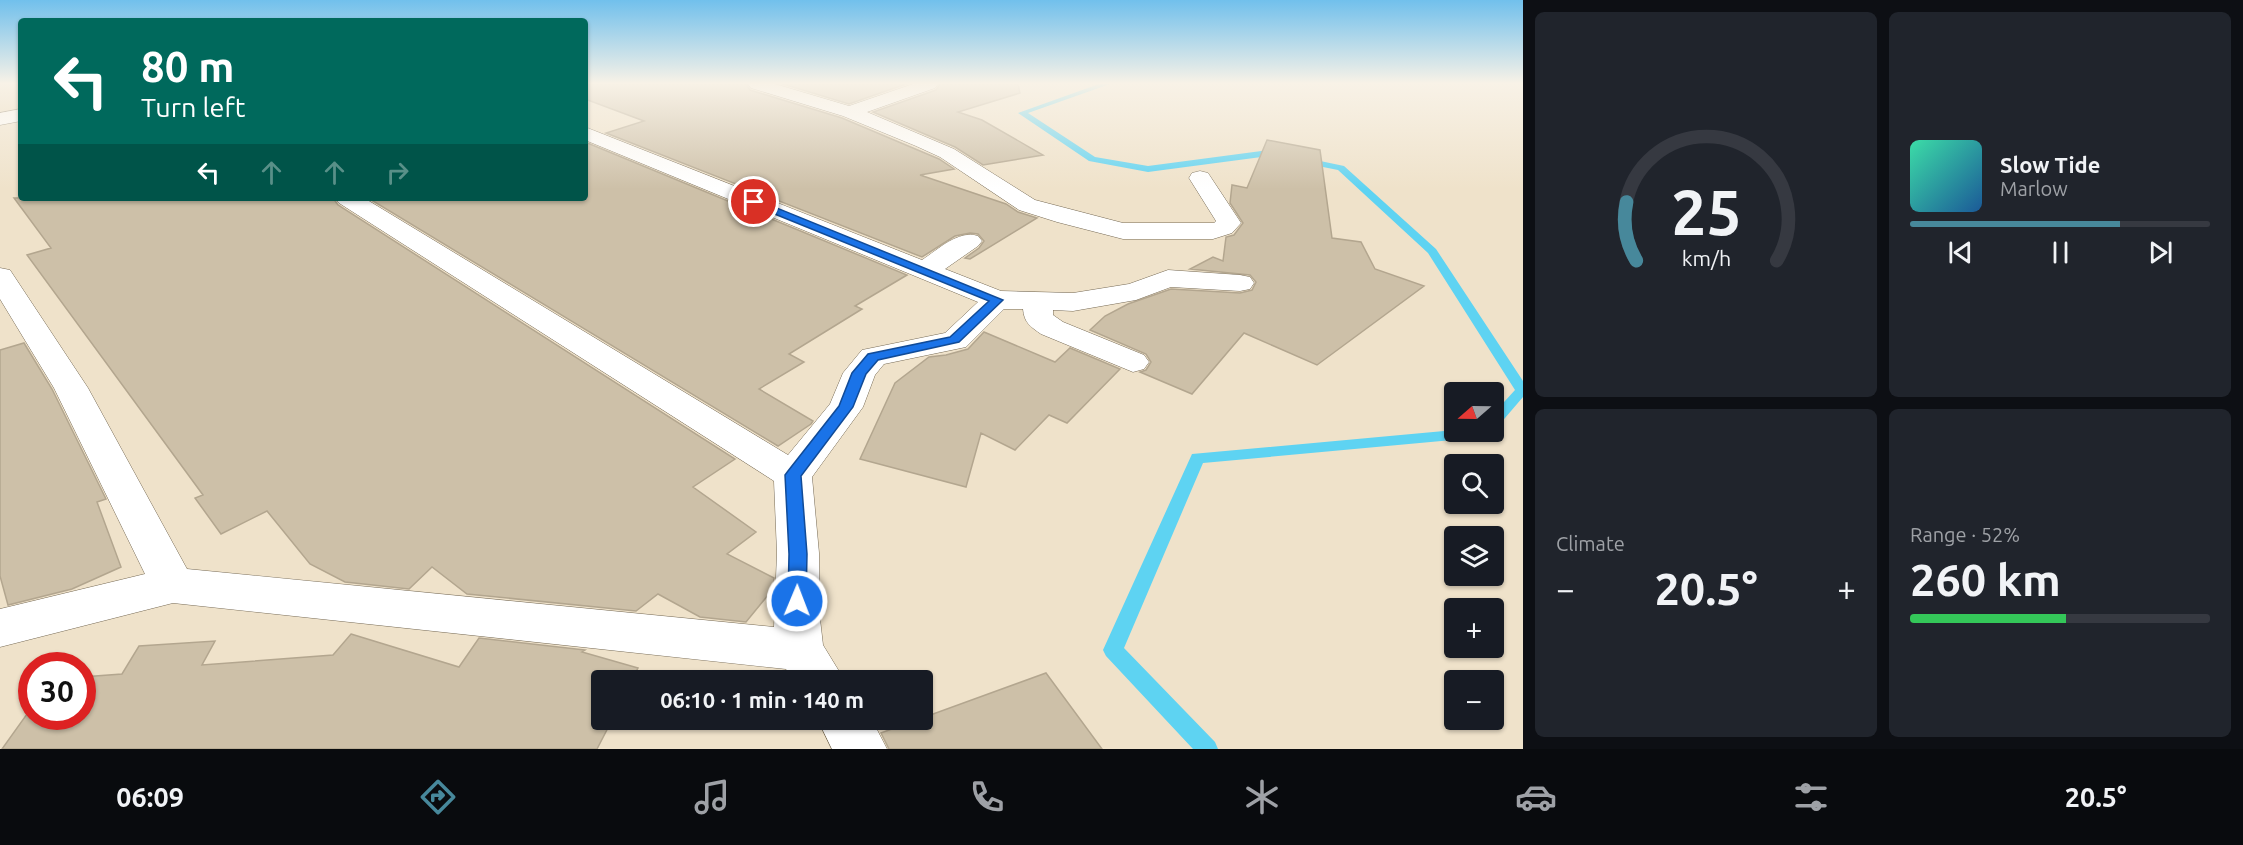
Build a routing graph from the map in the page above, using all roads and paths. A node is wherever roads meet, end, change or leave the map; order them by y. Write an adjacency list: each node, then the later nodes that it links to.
1 (866, 119): 5 (street)
2 (588, 134): 7 (street)
3 (1200, 178): 5 (street)
4 (352, 201): 13 (street)
5 (1123, 231): 9 (street)
6 (969, 241): 7 (street)
7 (923, 271): 11 (street)
8 (0, 276): 14 (street)
9 (1168, 278): 10 (street); 11 (street)
10 (1240, 283)
11 (1017, 301): 12 (street); 13 (street)
12 (1133, 362)
13 (793, 475): 16 (street)
14 (173, 585): 15 (street); 16 (street)
15 (0, 627)
16 (810, 666)
17 (850, 730): 18 (street)
18 (860, 749)

